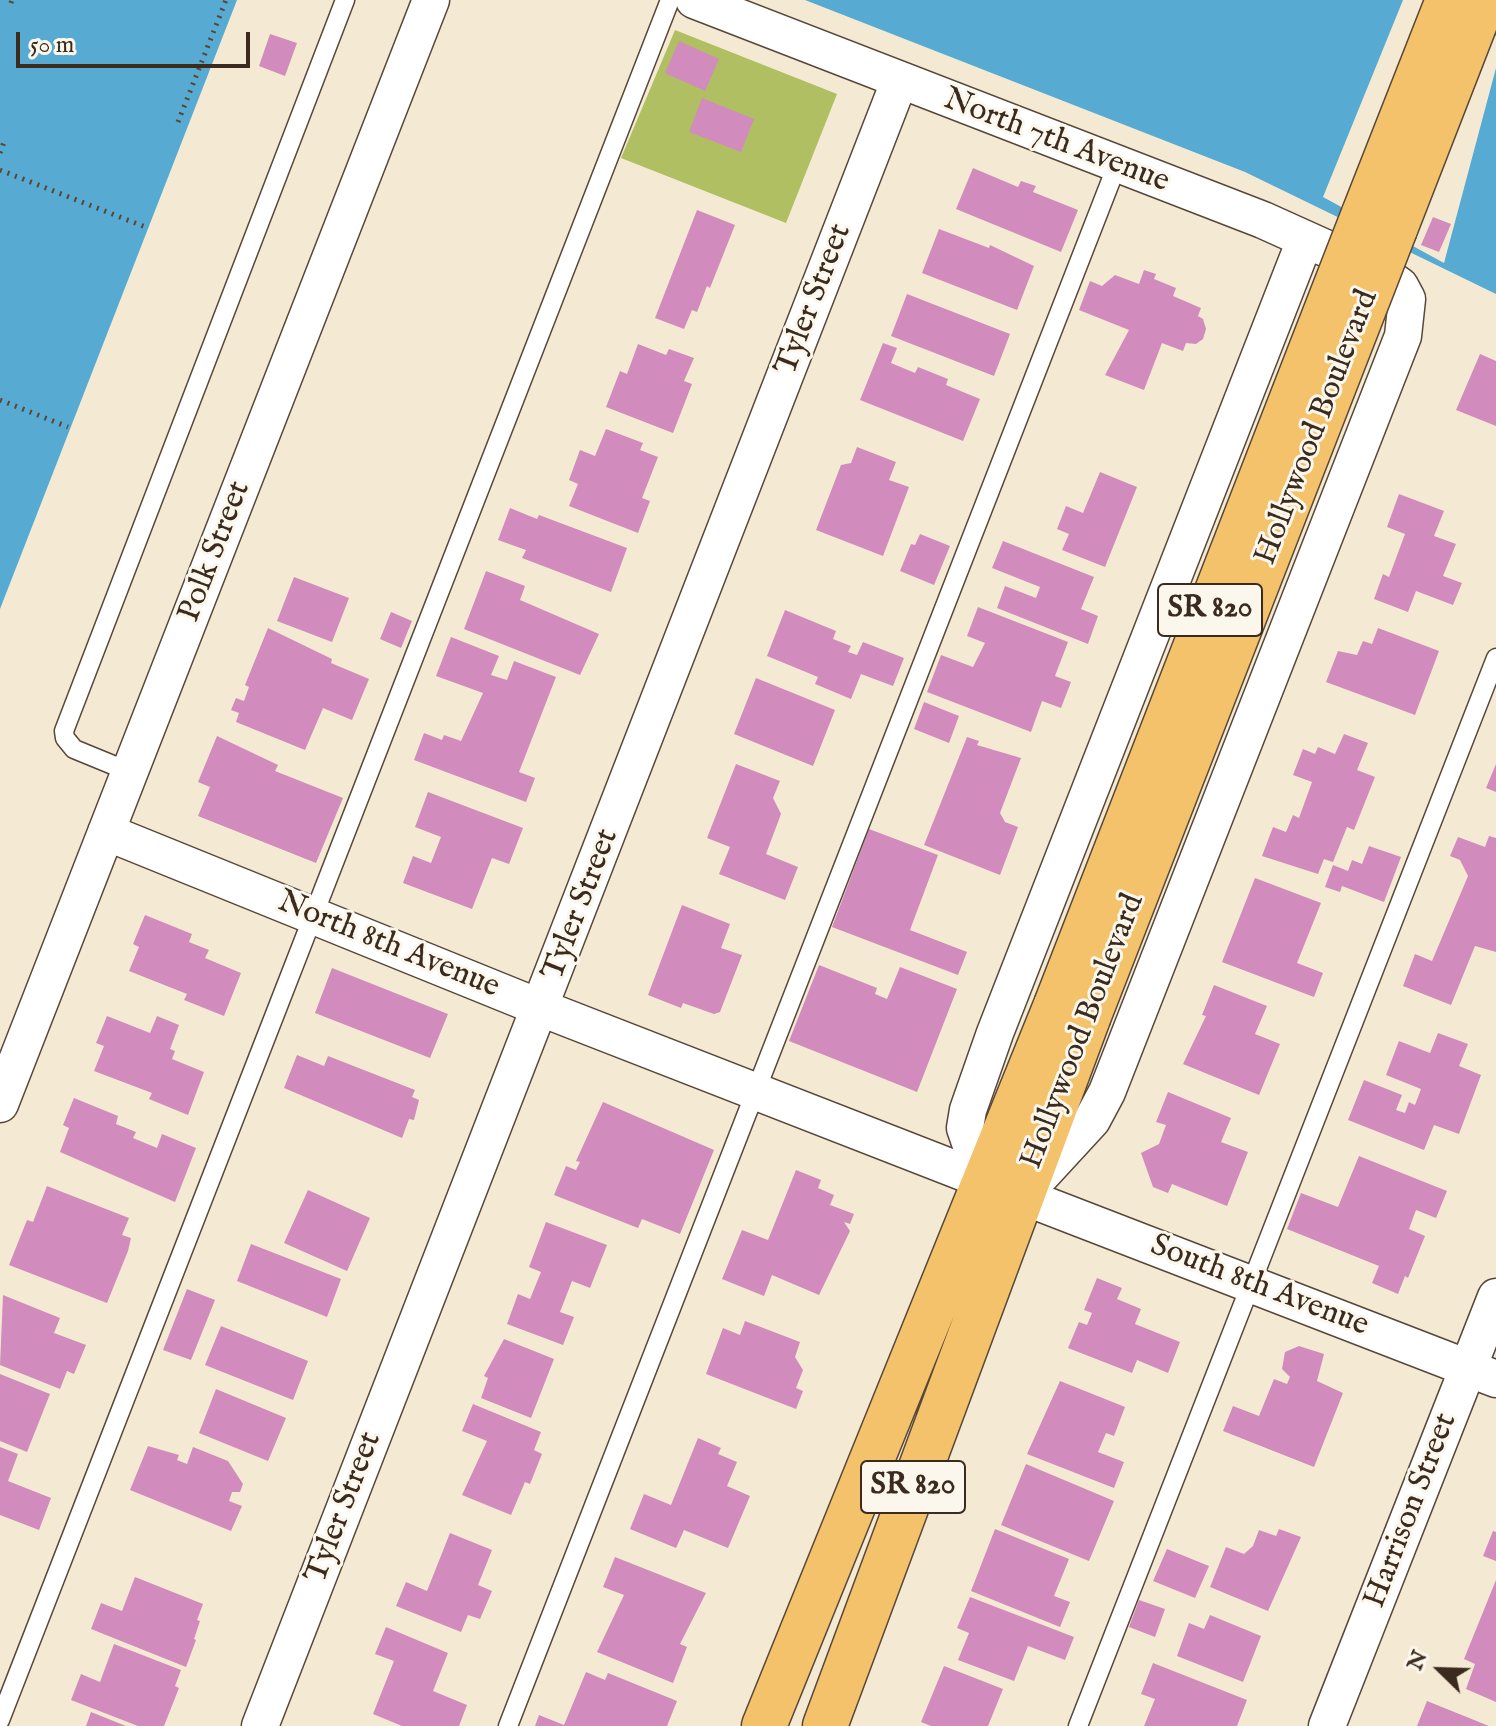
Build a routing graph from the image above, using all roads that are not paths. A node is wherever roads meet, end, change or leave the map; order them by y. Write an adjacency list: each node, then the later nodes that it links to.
1 (345, 0): 11 (lane)
2 (431, 0): 11 (street, Polk Street)
3 (670, 0): 13 (lane)
4 (694, 0): 6 (street, North 7th Avenue)
5 (1464, 7): 18 (main road, Hollywood Boulevard / SR 820, bridge)
6 (899, 82): 7 (street, North 7th Avenue); 14 (street, Tyler Street)
7 (1117, 165): 8 (street, North 7th Avenue); 16 (lane)
8 (1305, 240): 9 (street, North 7th Avenue); 18 (street, Hollywood Boulevard)
9 (1407, 299): 18 (street, Hollywood Boulevard)
10 (1496, 658): 19 (lane)
11 (130, 772): 12 (street, Polk Street)
12 (106, 832): 13 (street, North 8th Avenue); 15 (street, Polk Street)
13 (313, 915): 14 (street, North 8th Avenue); 22 (lane)
14 (541, 1008): 16 (street, North 8th Avenue); 23 (street, Tyler Street)
15 (7, 1067): 17 (street, Polk Street)
16 (756, 1089): 18 (street, North 8th Avenue); 24 (lane)
17 (0, 1104)
18 (1002, 1188): 19 (street, South 8th Avenue); 25 (main road, Hollywood Boulevard / SR 820); 26 (main road, Hollywood Boulevard / SR 820)
19 (1251, 1284): 21 (street, South 8th Avenue); 27 (lane)
20 (1496, 1297): 21 (street, Harrison Street)
21 (1482, 1373): 28 (street, Harrison Street)
22 (0, 1720)
23 (260, 1726)
24 (508, 1726)
25 (764, 1726)
26 (825, 1726)
27 (1078, 1726)
28 (1327, 1726)

